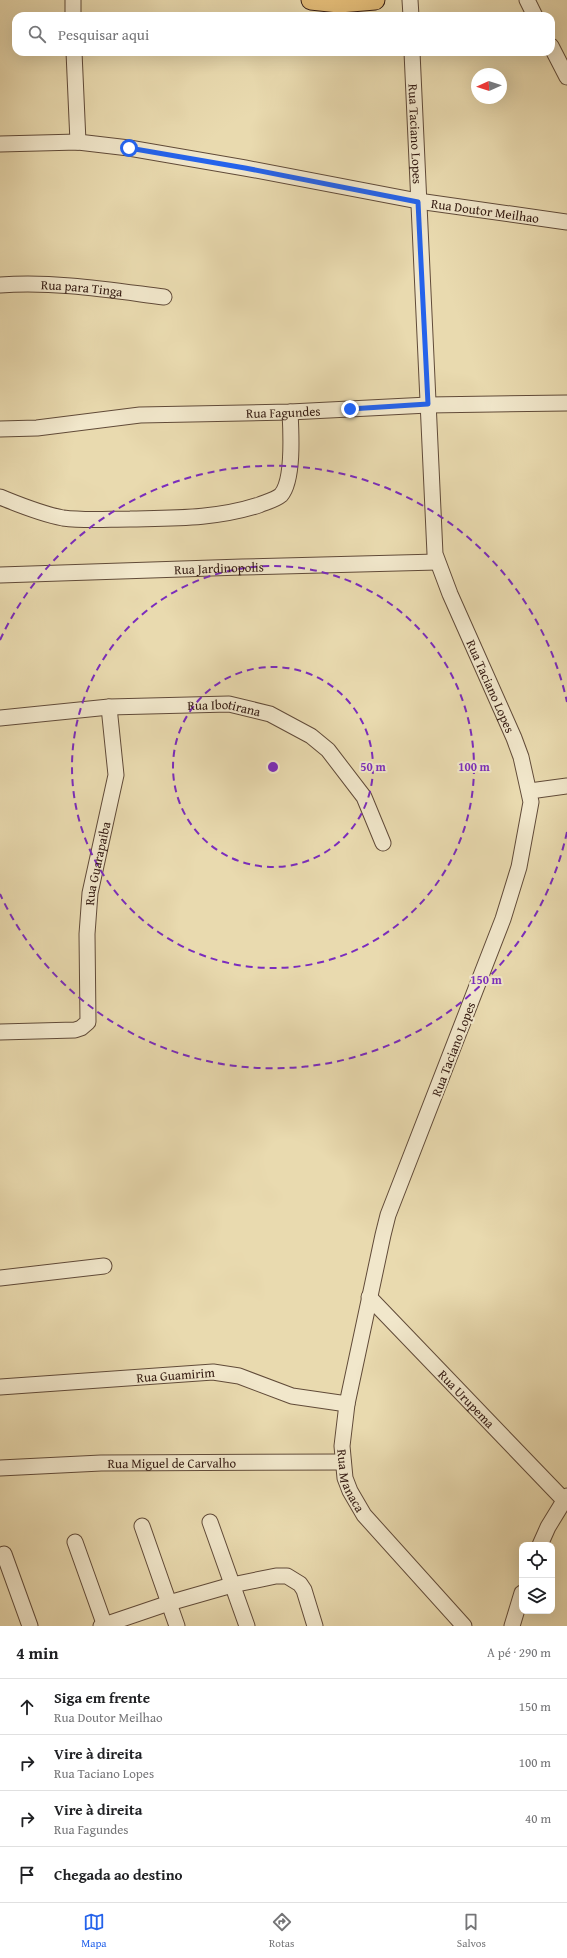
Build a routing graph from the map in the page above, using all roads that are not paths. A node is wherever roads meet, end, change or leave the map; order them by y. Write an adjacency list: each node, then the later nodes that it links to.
1 (73, 0): 6 (street)
2 (311, 0): 3 (main road)
3 (372, 0)
4 (410, 0): 7 (street)
5 (527, 0): 8 (street)
6 (73, 12)
7 (411, 12)
8 (533, 12)
9 (555, 54): 12 (street)
10 (74, 56): 13 (street)
11 (412, 56): 15 (street, Rua Taciano Lopes)
12 (567, 77)
13 (78, 142): 14 (street, Rua Doutor Meilhao); 15 (street, Rua Doutor Meilhao)
14 (0, 144)
15 (418, 202): 16 (street, Rua Doutor Meilhao); 20 (street, Rua Taciano Lopes)
16 (567, 222)
17 (0, 285): 18 (street, Rua para Tinga)
18 (164, 297)
19 (567, 403): 20 (street, Rua Fagundes)
20 (428, 404): 21 (street, Rua Fagundes); 24 (street, Rua Taciano Lopes)
21 (290, 412): 22 (street, Rua Fagundes); 23 (street)
22 (0, 429)
23 (0, 497)
24 (437, 562): 25 (street, Rua Jardinopolis); 29 (street, Rua Taciano Lopes)
25 (0, 576)
26 (110, 707): 27 (street, Rua Ibotirana); 30 (street, Rua Ibotirana); 31 (street, Rua Guarapaiba)
27 (0, 718)
28 (567, 786): 29 (street)
29 (530, 791): 34 (street, Rua Taciano Lopes)
30 (383, 843)
31 (0, 1032)
32 (104, 1266): 33 (street)
33 (0, 1278)
34 (369, 1297): 36 (street, Rua Manaca); 39 (street, Rua Urupema)
35 (0, 1387): 36 (street, Rua Guamirim)
36 (347, 1404): 37 (street, Rua Manaca)
37 (343, 1462): 38 (street, Rua Miguel de Carvalho); 53 (street, Rua Manaca)
38 (0, 1468)
39 (566, 1498): 43 (street)
40 (210, 1522): 45 (street)
41 (142, 1526): 46 (street)
42 (75, 1542): 49 (street)
43 (541, 1542)
44 (4, 1554): 48 (street)
45 (232, 1585): 46 (street); 51 (street); 52 (street)
46 (169, 1603): 49 (street); 50 (street)
47 (519, 1603): 54 (street)
48 (30, 1626)
49 (103, 1626)
50 (177, 1626)
51 (247, 1626)
52 (314, 1626)
53 (464, 1626)
54 (512, 1626)

